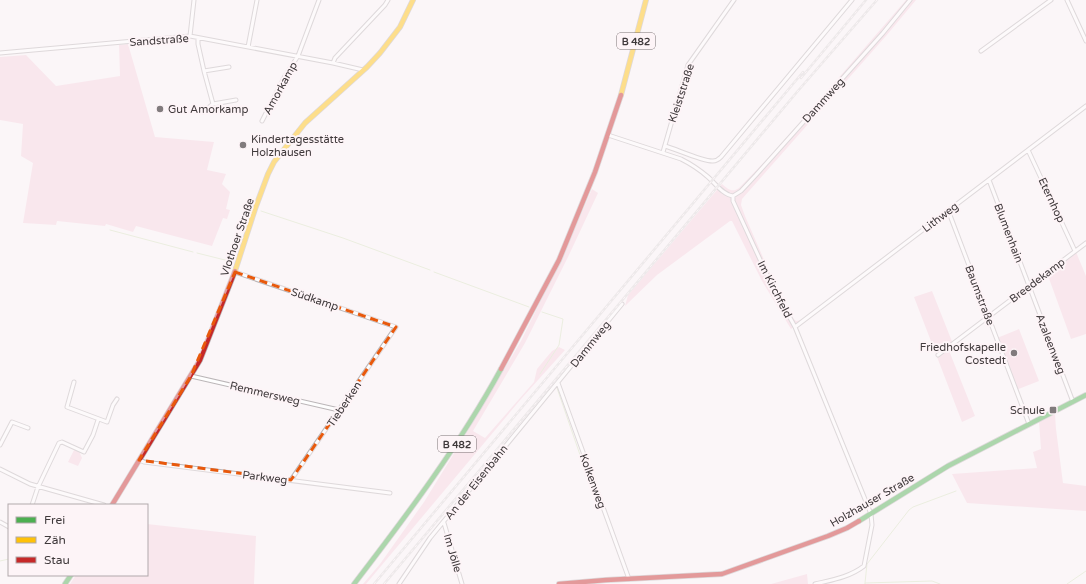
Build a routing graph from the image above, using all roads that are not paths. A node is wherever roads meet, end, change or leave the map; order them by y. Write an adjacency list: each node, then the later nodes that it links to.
1 (194, 0): 12 (street)
2 (257, 0): 15 (street)
3 (319, 0): 18 (street, Amorkamp)
4 (388, 0): 19 (street)
5 (413, 0): 21 (street, Vlothoer Straße)
6 (646, 0): 28 (street, B 482)
7 (734, 0): 29 (street, Kleiststraße)
8 (852, 0): 29 (street)
9 (910, 0): 33 (street, Dammweg)
10 (1051, 0): 16 (street)
11 (1067, 0): 14 (street)
12 (190, 36): 13 (street, Sandstraße); 17 (street, Sandstraße)
13 (198, 38): 15 (street, Sandstraße); 22 (street)
14 (1086, 41)
15 (248, 47): 18 (street, Sandstraße)
16 (981, 51)
17 (0, 53)
18 (298, 56): 19 (street, Sandstraße); 27 (street, Amorkamp)
19 (333, 63): 21 (street, Sandstraße)
20 (229, 67): 22 (street)
21 (363, 70): 37 (street, Vlothoer Straße)
22 (204, 71): 24 (street)
23 (236, 100): 24 (street)
24 (213, 104): 26 (street)
25 (1086, 106): 30 (street, Lithweg)
26 (203, 112)
27 (262, 121)
28 (608, 135): 31 (street); 66 (street, B 482)
29 (664, 146): 31 (street, Kleiststraße)
30 (1028, 150): 32 (street, Lithweg); 36 (street, Eternhop)
31 (663, 152): 33 (street)
32 (989, 180): 34 (street, Lithweg); 38 (street, Blumenhain)
33 (733, 196): 42 (street, Im Kirchfeld)
34 (948, 210): 40 (street, Baumstraße); 42 (street, Lithweg)
35 (1086, 243): 36 (street, Breedekamp)
36 (1075, 251): 38 (street, Breedekamp)
37 (235, 272): 41 (street, Südkamp); 44 (street, Vlothoer Straße)
38 (1029, 286): 40 (street, Breedekamp); 49 (street, Azaleenweg)
39 (622, 304): 46 (street, Dammweg)
40 (988, 317): 43 (street, Breedekamp); 52 (street, Baumstraße)
41 (396, 327): 50 (street, Tieberken)
42 (795, 327): 63 (street, Im Kirchfeld)
43 (938, 355)
44 (191, 376): 50 (street, Remmersweg); 55 (street, Vlothoer Straße)
45 (74, 382): 51 (street)
46 (558, 383): 64 (street, An der Eisenbahn); 65 (street, Kolkenweg)
47 (1086, 395): 49 (street, Holzhauser Straße)
48 (118, 399): 51 (street)
49 (1072, 402): 52 (street, Holzhauser Straße)
50 (339, 410): 57 (street, Tieberken)
51 (98, 420): 58 (street)
52 (1030, 424): 63 (street, Holzhauser Straße)
53 (28, 428): 54 (street)
54 (0, 445)
55 (139, 460): 57 (street, Parkweg); 62 (street, Vlothoer Straße)
56 (0, 469): 58 (street)
57 (291, 480): 59 (street, Parkweg)
58 (38, 487): 60 (street); 61 (street)
59 (390, 493)
60 (32, 504)
61 (100, 504)
62 (113, 504)
63 (871, 514): 65 (street, Holzhauser Straße); 70 (street)
64 (444, 523): 67 (street, An der Eisenbahn); 68 (street, Im Jölle)
65 (629, 579): 69 (street, Holzhauser Straße)
66 (354, 584)
67 (399, 584)
68 (462, 584)
69 (559, 584)
70 (815, 584)

